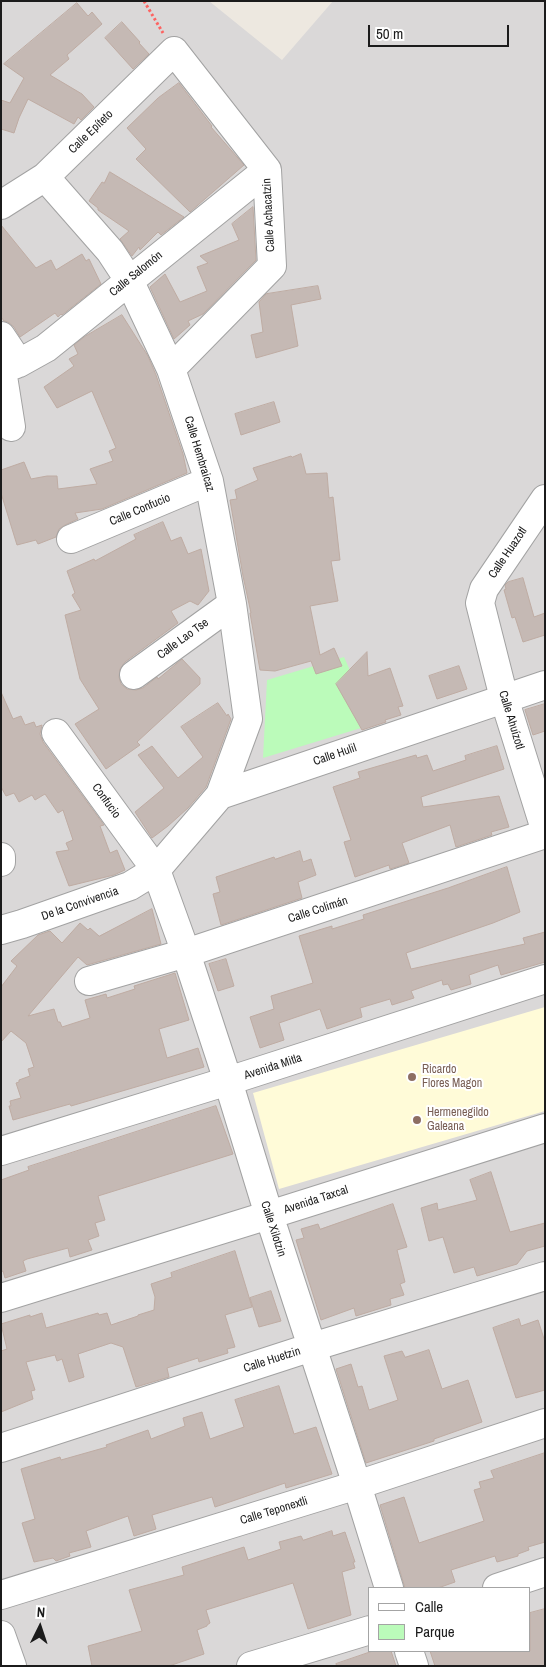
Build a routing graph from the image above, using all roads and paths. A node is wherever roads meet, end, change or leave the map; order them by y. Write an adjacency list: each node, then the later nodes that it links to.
1 (144, 1): 2 (path)
2 (174, 52): 3 (street, Calle Achacatzin); 4 (street, Calle Epíteto)
3 (266, 170): 6 (street, Calle Salomón); 9 (street, Calle Achacatzin)
4 (45, 177): 5 (street, Calle Epíteto); 6 (street, Calle Hembraicaz)
5 (1, 205)
6 (129, 280): 8 (street, Calle Salomón); 9 (street, Calle Hembraicaz)
7 (1, 336): 8 (street)
8 (8, 368): 10 (street)
9 (171, 369): 11 (street, Calle Hembraicaz)
10 (11, 427)
11 (209, 481): 13 (street, Calle Confucio); 14 (street, Calle Hembraicaz)
12 (545, 499): 15 (street, Calle Huazotl)
13 (71, 539)
14 (232, 604): 16 (street, Calle Lao Tse); 20 (street, Calle Hembraicaz)
15 (481, 610): 18 (street, Calle Ahuízotl)
16 (134, 675)
17 (545, 685): 18 (street, Calle Hulil)
18 (504, 698): 20 (street, Calle Hulil); 21 (street, Calle Ahuízotl)
19 (56, 733): 25 (street, Confucio)
20 (220, 795): 25 (street)
21 (545, 829)
22 (545, 834): 27 (street, Calle Colimán)
23 (1, 857): 24 (street)
24 (1, 862)
25 (156, 870): 26 (street, De la Convivencia); 27 (street, Calle Xilotzin)
26 (1, 930)
27 (186, 953): 29 (street, Calle Colimán); 30 (street, Calle Xilotzin)
28 (545, 979): 30 (street, Avenida Mitla)
29 (89, 981)
30 (228, 1082): 32 (street, Avenida Mitla); 33 (street, Calle Xilotzin)
31 (545, 1128): 33 (street, Avenida Taxcal)
32 (1, 1151)
33 (269, 1215): 35 (street, Avenida Taxcal); 36 (street, Calle Xilotzin)
34 (545, 1276): 36 (street, Calle Huetzin)
35 (1, 1298)
36 (312, 1347): 38 (street, Calle Huetzin); 39 (street, Calle Xilotzin)
37 (545, 1423): 39 (street, Calle Teponextli)
38 (1, 1448)
39 (357, 1485): 41 (street, Calle Xilotzin); 43 (street, Calle Teponextli)
40 (545, 1572): 42 (street)
41 (389, 1587)
42 (500, 1587)
43 (1, 1595)
44 (368, 1631): 48 (street)
45 (1, 1636): 47 (street)
46 (409, 1652): 49 (street)
47 (12, 1666)
48 (251, 1666)
49 (414, 1666)

